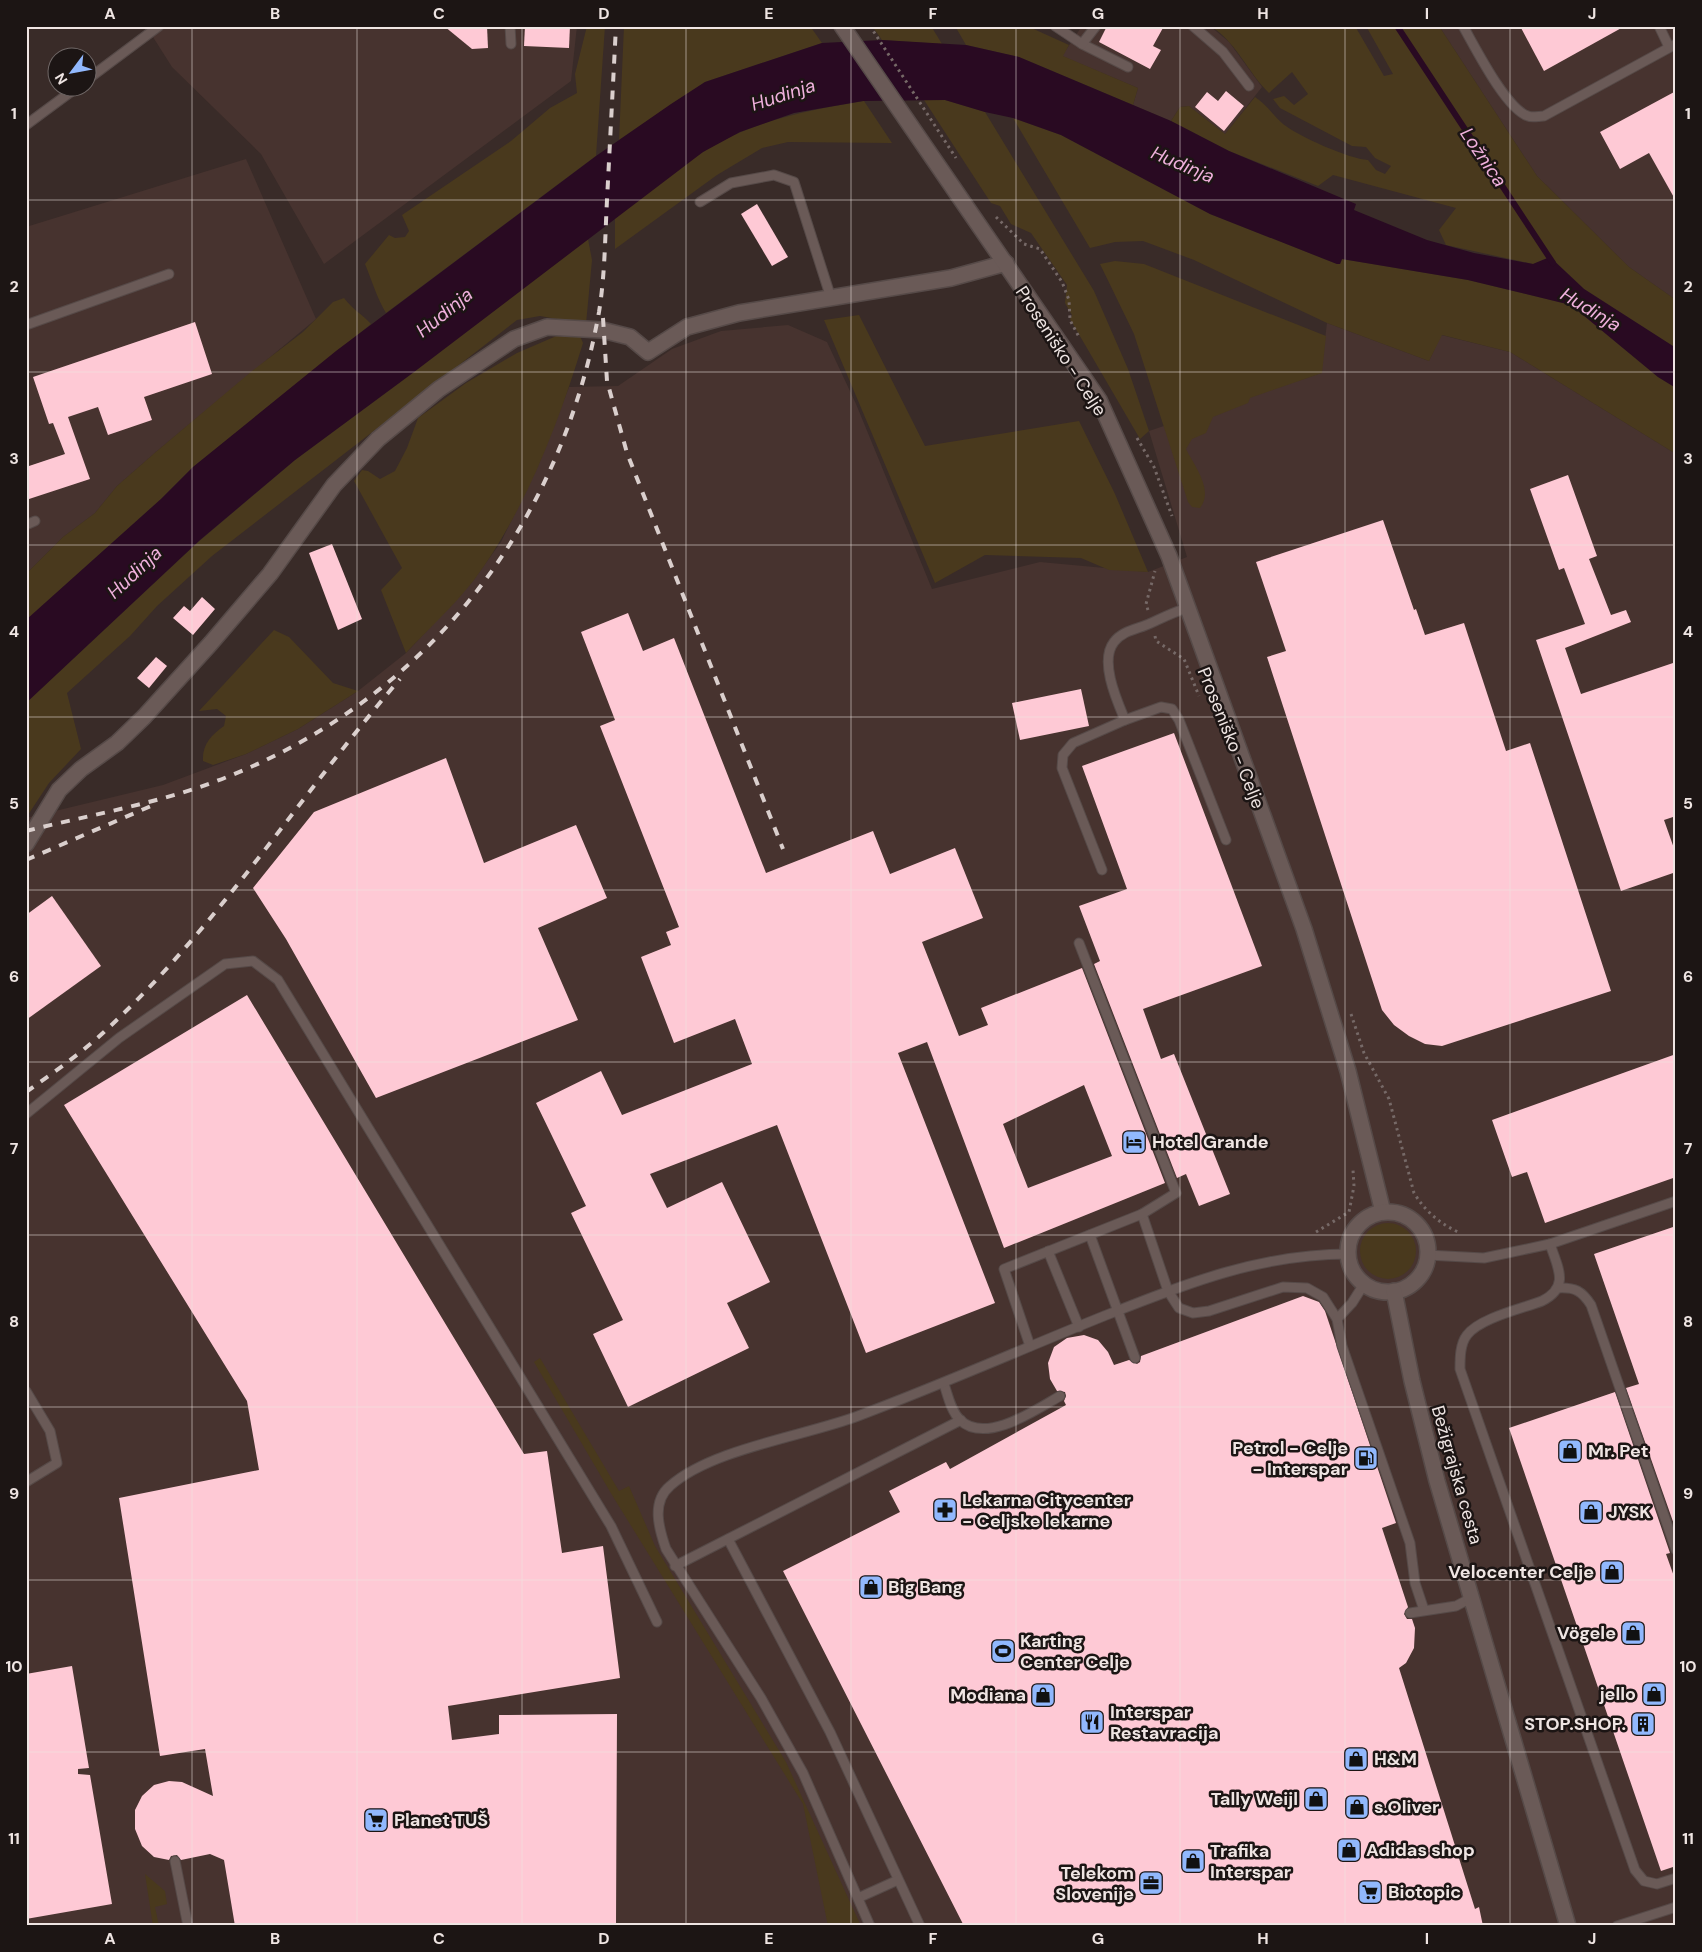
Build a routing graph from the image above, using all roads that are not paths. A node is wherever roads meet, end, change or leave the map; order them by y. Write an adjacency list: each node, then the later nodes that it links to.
1 (159, 26): 13 (lane)
2 (510, 26): 9 (lane)
3 (842, 26): 18 (street)
4 (1055, 26): 10 (lane)
5 (1096, 26): 10 (lane)
6 (1193, 26): 14 (lane)
7 (1463, 26): 11 (lane)
8 (1658, 26): 11 (lane)
9 (511, 44)
10 (1082, 44): 12 (lane)
11 (1672, 46)
12 (1128, 67)
13 (98, 72)
14 (1249, 86)
15 (62, 98): 16 (lane)
16 (26, 125)
17 (700, 202): 20 (lane)
18 (1006, 263): 20 (street); 22 (street)
19 (170, 274): 21 (lane)
20 (831, 298): 25 (street)
21 (26, 325)
22 (1187, 608): 23 (lane); 30 (street)
23 (1125, 720): 24 (lane); 26 (lane)
24 (1226, 840)
25 (26, 844)
26 (1102, 870)
27 (1079, 943): 31 (lane)
28 (26, 1114): 57 (lane)
29 (1676, 1201): 33 (lane)
30 (1383, 1212): 35 (street); 36 (street)
31 (1142, 1214): 32 (lane); 39 (lane)
32 (1090, 1235): 34 (lane); 41 (lane)
33 (1550, 1244): 36 (lane); 38 (lane)
34 (1048, 1251): 43 (lane); 44 (lane)
35 (1348, 1254): 37 (street); 39 (lane)
36 (1427, 1255): 40 (street)
37 (1364, 1284): 40 (street); 42 (lane)
38 (1558, 1288): 52 (lane); 59 (lane)
39 (1168, 1290): 41 (lane); 42 (lane)
40 (1394, 1291): 54 (street, Bežigrajska cesta)
41 (1119, 1311): 43 (lane); 45 (lane)
42 (1338, 1319): 55 (lane)
43 (1079, 1327): 44 (lane)
44 (1030, 1346): 46 (lane)
45 (1136, 1358)
46 (944, 1384): 49 (lane); 53 (lane)
47 (26, 1391): 50 (lane)
48 (1060, 1396): 49 (lane)
49 (961, 1420): 51 (lane)
50 (26, 1482)
51 (728, 1538): 53 (lane); 60 (lane)
52 (1676, 1550)
53 (675, 1566): 61 (lane)
54 (1473, 1597): 55 (lane); 66 (street, Bežigrajska cesta)
55 (1424, 1610): 56 (lane)
56 (1410, 1613)
57 (657, 1622)
58 (175, 1861): 63 (lane)
59 (1676, 1878)
60 (898, 1880): 61 (lane); 65 (lane)
61 (858, 1898): 64 (lane)
62 (1676, 1907): 67 (lane)
63 (188, 1926)
64 (870, 1926)
65 (920, 1926)
66 (1568, 1926)
67 (1617, 1926)

